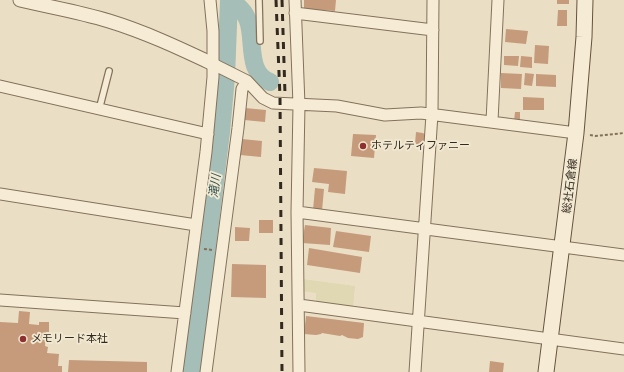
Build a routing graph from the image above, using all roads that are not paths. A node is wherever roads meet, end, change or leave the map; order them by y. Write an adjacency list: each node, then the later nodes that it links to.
1 (20, 0): 11 (street)
2 (210, 0): 11 (street)
3 (259, 0): 10 (lane)
4 (295, 0): 8 (street)
5 (433, 0): 9 (street)
6 (498, 0): 18 (street)
7 (585, 0): 20 (main road, 総社石倉線)
8 (295, 13): 9 (street); 15 (street)
9 (433, 30): 17 (street)
10 (260, 41)
11 (215, 65): 13 (street); 19 (street)
12 (109, 71): 16 (lane)
13 (242, 79): 15 (street); 34 (street)
14 (0, 86): 16 (street)
15 (299, 105): 17 (street); 22 (street)
16 (99, 110): 19 (street)
17 (432, 114): 18 (street); 24 (street)
18 (492, 122): 20 (street)
19 (208, 134): 23 (street)
20 (583, 134): 25 (main road, 総社石倉線)
21 (0, 194): 23 (street)
22 (297, 212): 24 (street); 28 (street)
23 (196, 225): 29 (street)
24 (424, 228): 25 (street); 30 (street)
25 (562, 247): 26 (street); 31 (main road, 総社石倉線)
26 (624, 255)
27 (0, 300): 29 (street)
28 (299, 305): 30 (street); 35 (street)
29 (185, 313): 33 (street)
30 (419, 321): 31 (street); 36 (street)
31 (550, 339): 32 (street); 37 (main road, 総社石倉線)
32 (624, 349)
33 (177, 372)
34 (206, 372)
35 (299, 372)
36 (415, 372)
37 (546, 372)

